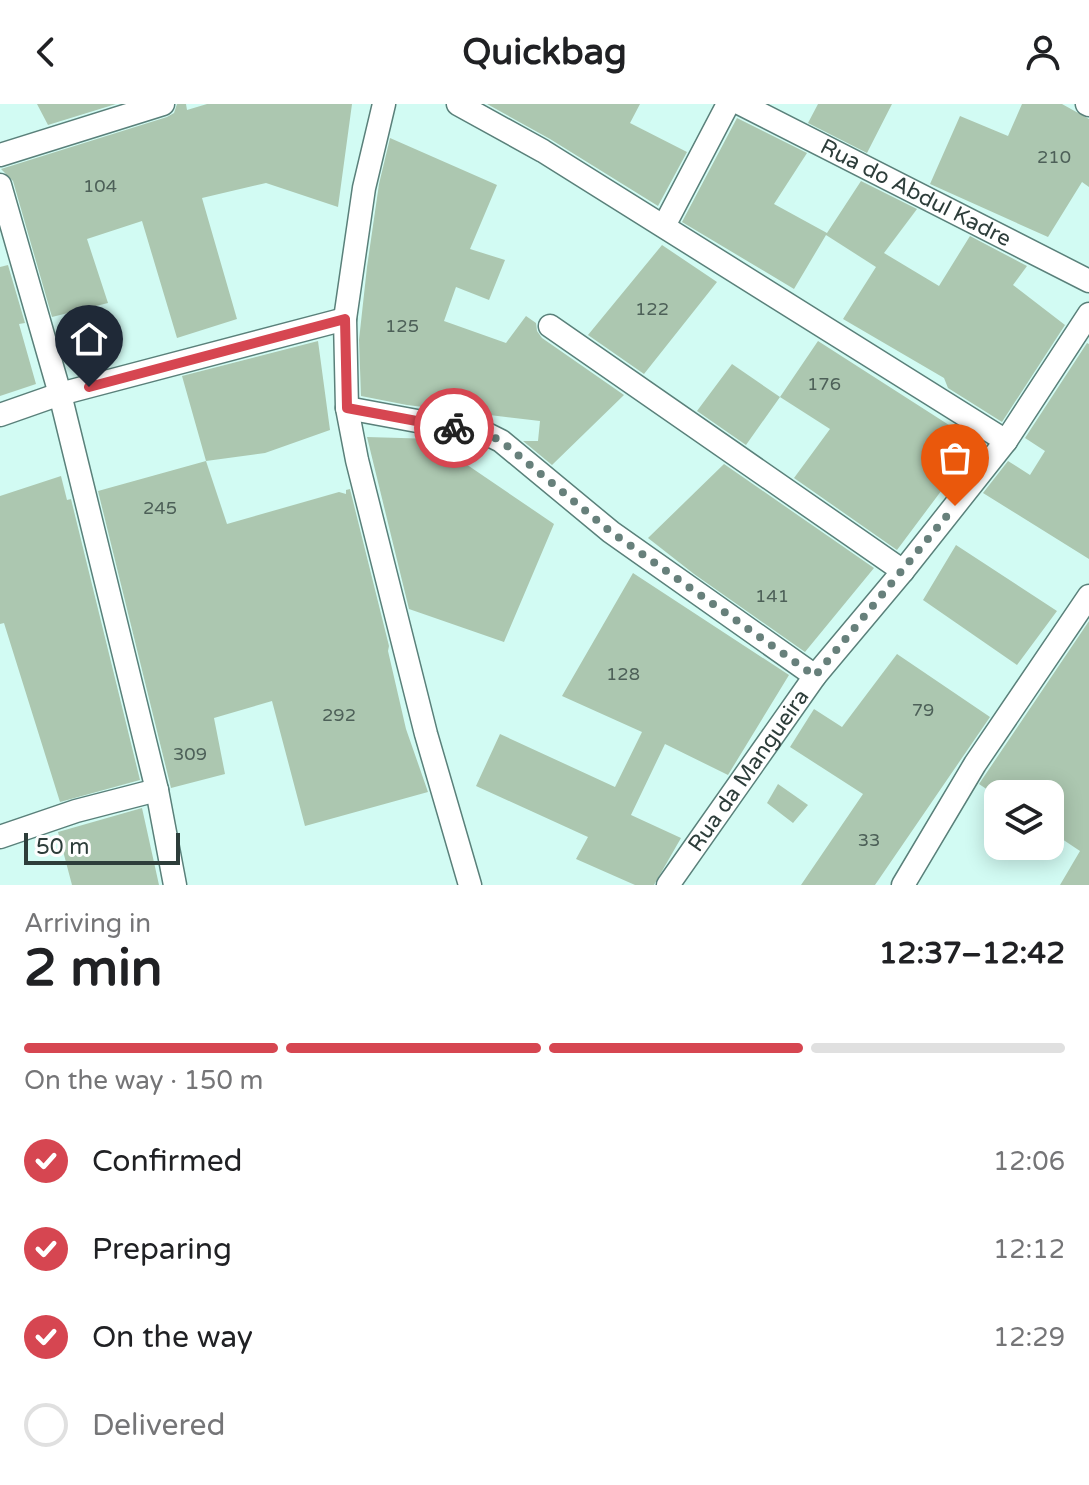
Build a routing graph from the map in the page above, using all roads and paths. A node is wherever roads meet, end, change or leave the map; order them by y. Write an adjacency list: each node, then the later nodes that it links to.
1 (163, 104): 6 (street)
2 (384, 104): 11 (street)
3 (458, 104): 8 (street)
4 (728, 104): 8 (street)
5 (741, 104): 9 (street, Rua do Abdul Kadre)
6 (0, 155)
7 (0, 185): 13 (street)
8 (664, 226): 16 (street)
9 (1089, 281)
10 (1089, 314): 16 (street, Rua da Mangueira)
11 (345, 319): 13 (street); 14 (street)
12 (550, 326): 17 (street)
13 (60, 394): 15 (street); 20 (street)
14 (347, 408): 19 (street); 23 (street)
15 (0, 415)
16 (1006, 441): 17 (street, Rua da Mangueira)
17 (903, 571): 19 (street, Rua da Mangueira)
18 (1089, 596): 25 (street)
19 (815, 676): 24 (street, Rua da Mangueira)
20 (157, 790): 21 (street); 22 (street)
21 (0, 837)
22 (175, 885)
23 (470, 885)
24 (668, 885)
25 (903, 885)

